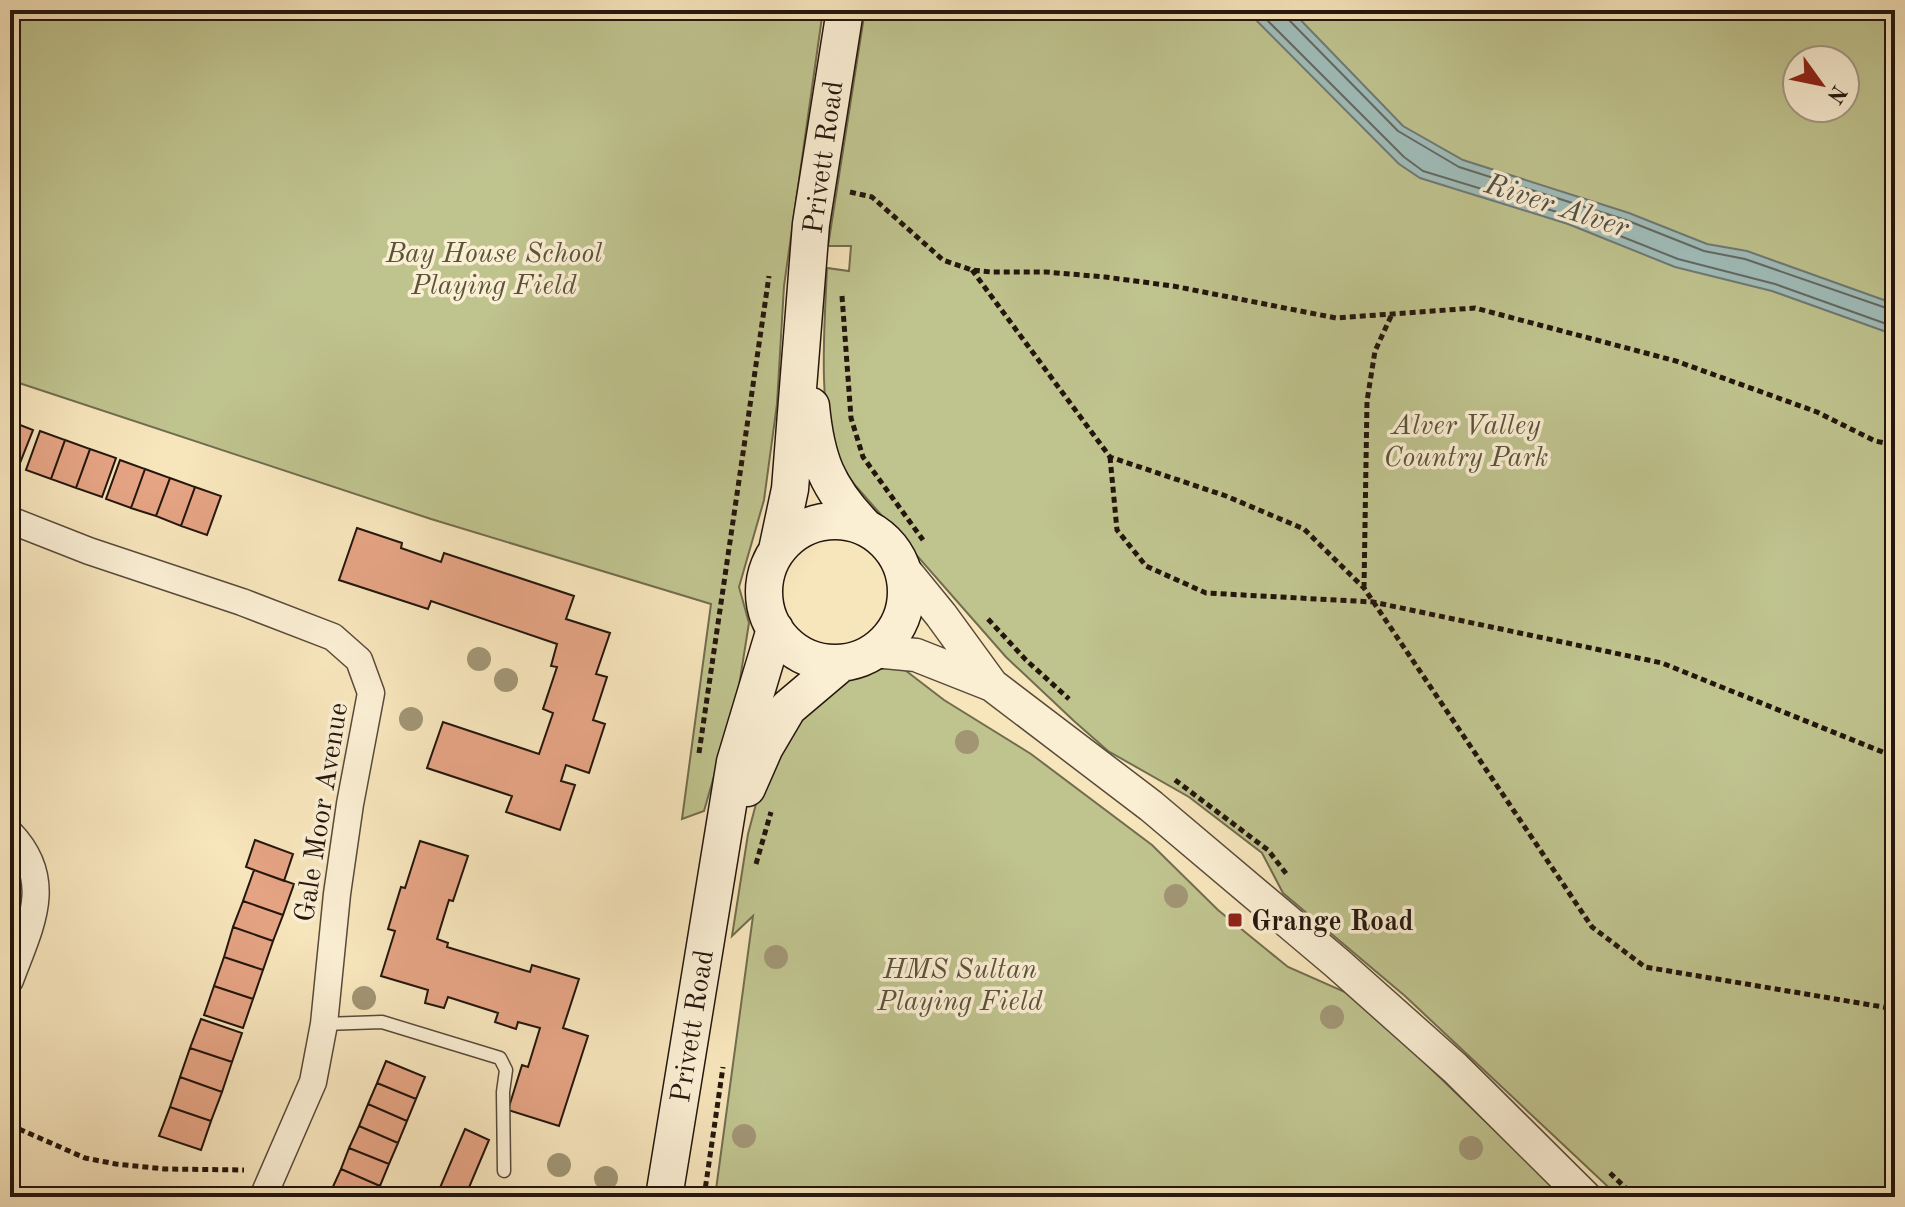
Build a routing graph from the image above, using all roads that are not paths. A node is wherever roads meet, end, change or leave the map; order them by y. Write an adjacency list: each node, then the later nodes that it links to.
1 (845, 10): 2 (main road, Privett Road)
2 (804, 304): 4 (main road, Privett Road); 5 (main road, Privett Road)
3 (10, 520): 14 (street, Gale Moor Avenue)
4 (865, 527): 5 (main road); 6 (main road)
5 (777, 550): 7 (main road)
6 (916, 559): 8 (main road); 10 (street)
7 (775, 629): 9 (main road); 12 (main road, Privett Road)
8 (874, 651): 9 (main road); 10 (street)
9 (840, 664): 12 (main road, Privett Road)
10 (992, 685): 18 (street)
11 (10, 833): 13 (street)
12 (718, 856): 17 (main road, Privett Road)
13 (10, 980)
14 (324, 1024): 15 (lane); 16 (street, Gale Moor Avenue)
15 (504, 1171)
16 (263, 1197)
17 (664, 1197)
18 (1585, 1197)

